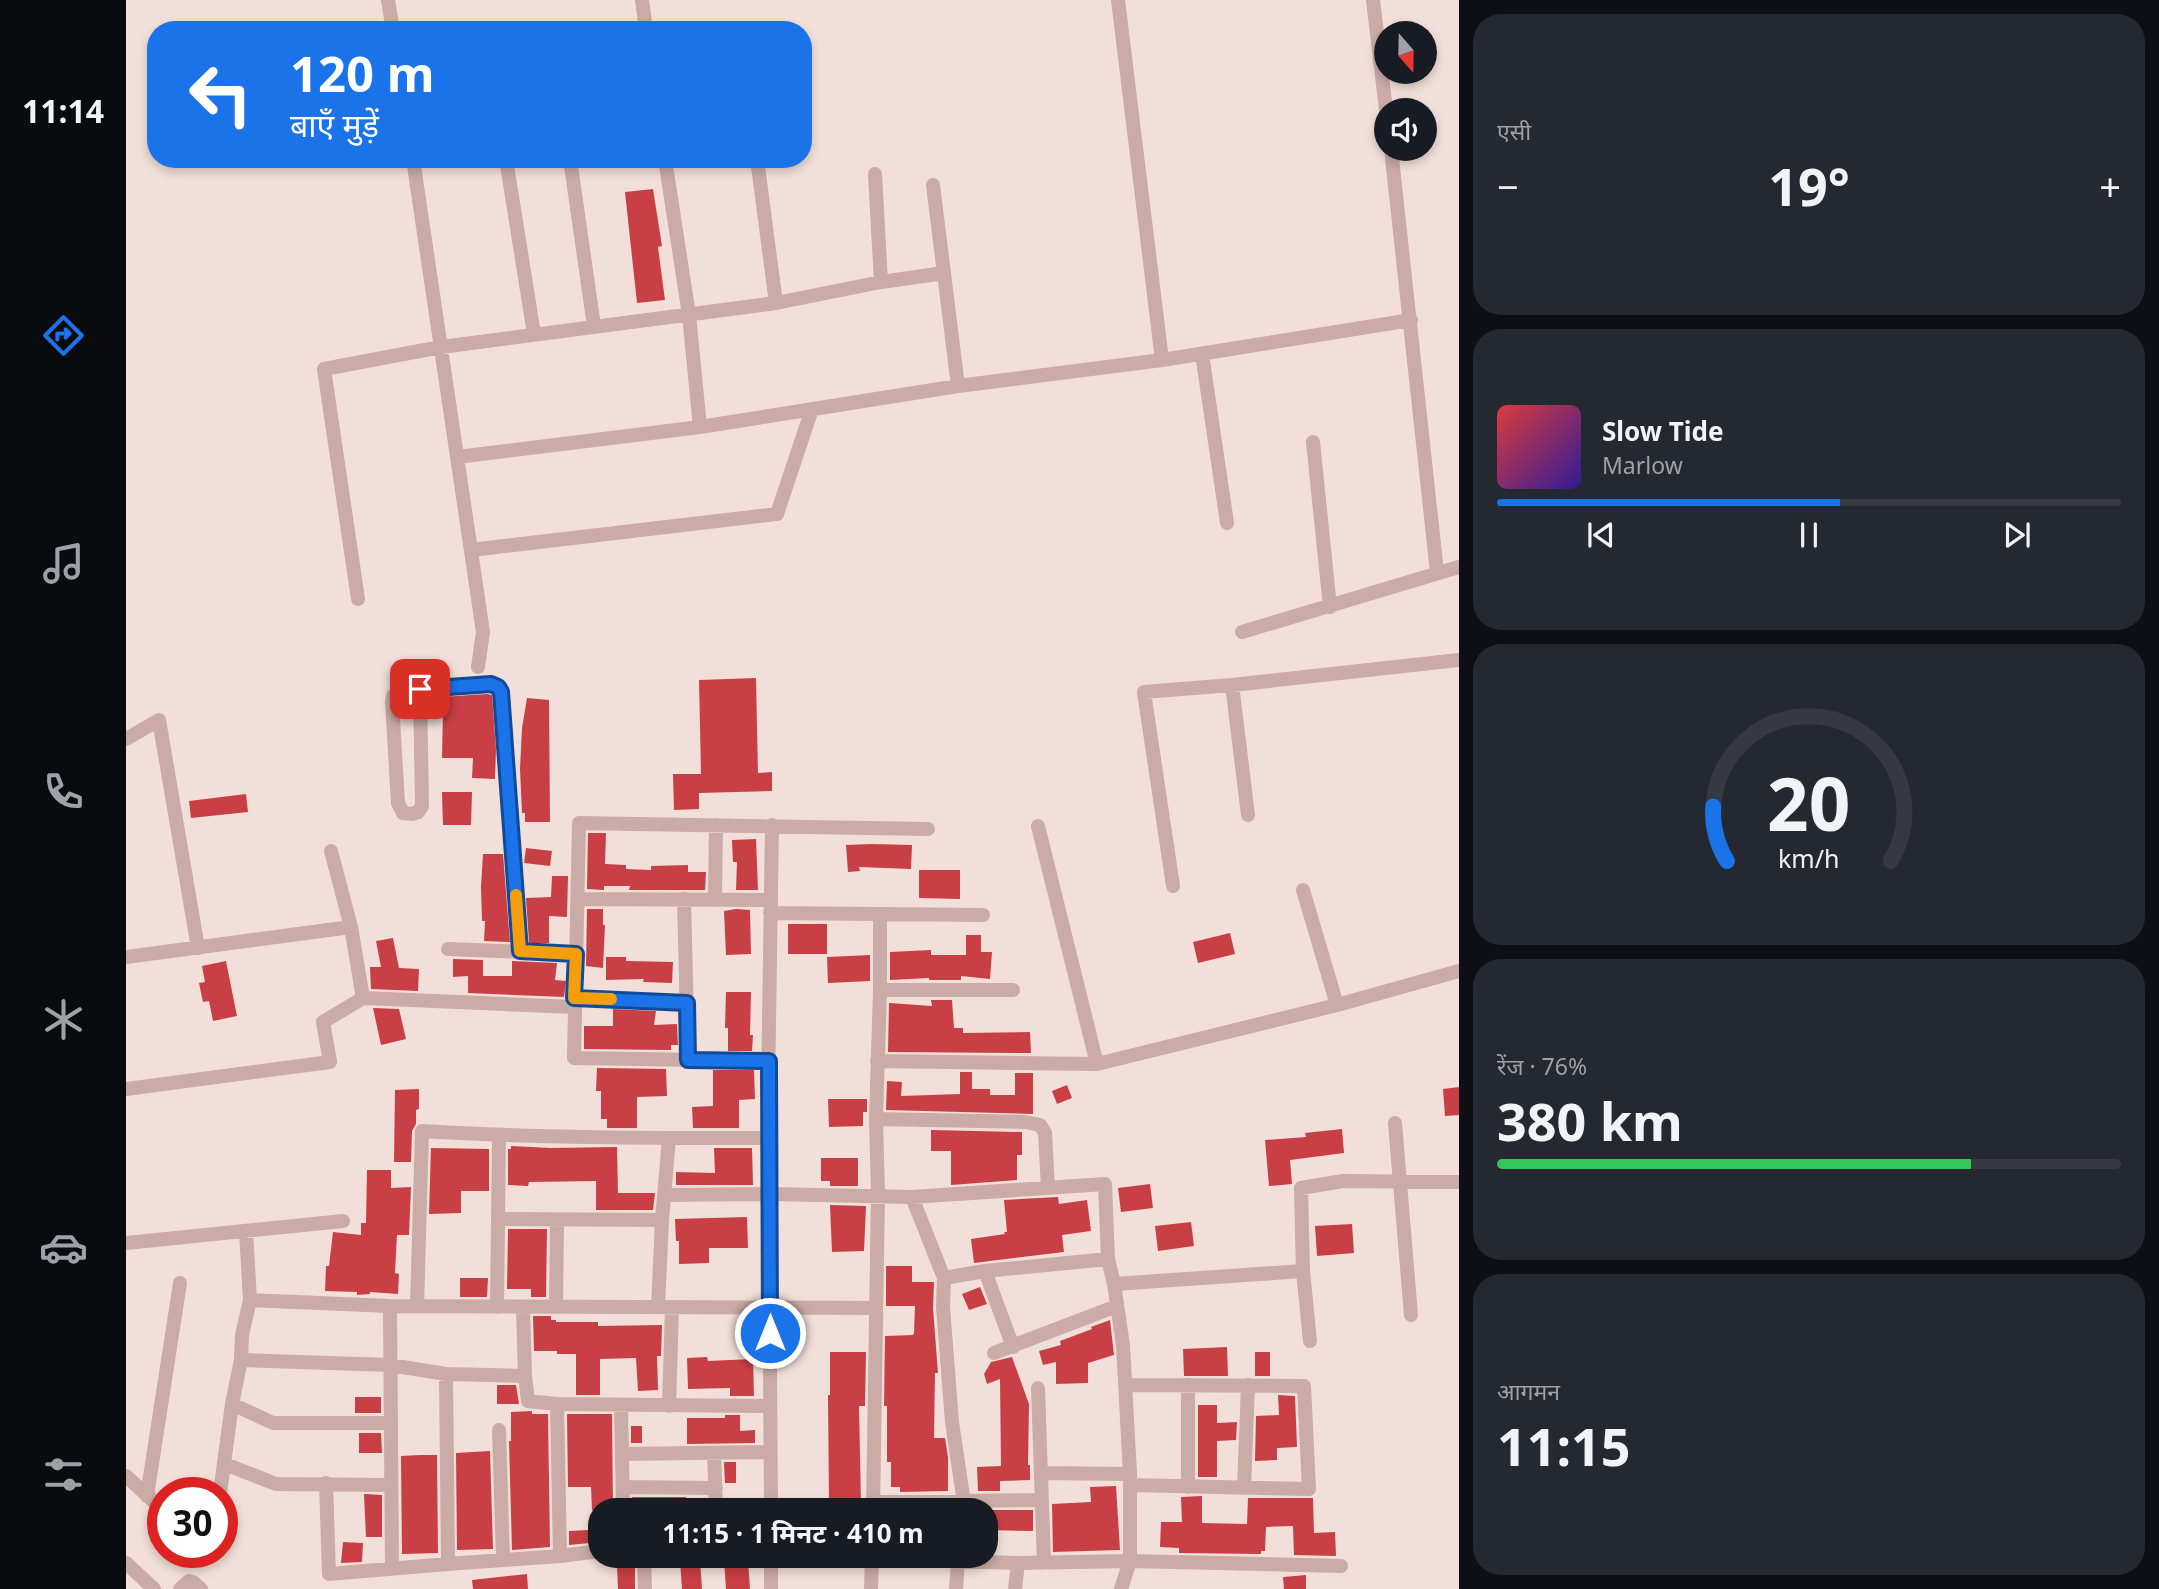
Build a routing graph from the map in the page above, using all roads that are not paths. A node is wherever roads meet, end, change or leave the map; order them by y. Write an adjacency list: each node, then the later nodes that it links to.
1 (388, 0): 5 (street)
2 (642, 0): 6 (street)
3 (1118, 0): 25 (street)
4 (1373, 0): 7 (street)
5 (392, 21)
6 (645, 21)
7 (1385, 98)
8 (1392, 161): 20 (street)
9 (414, 168): 23 (street)
10 (507, 168): 22 (street)
11 (571, 168): 21 (street)
12 (666, 168): 19 (street)
13 (758, 168): 18 (street)
14 (875, 174): 17 (street)
15 (933, 184): 16 (street)
16 (944, 273): 17 (street); 26 (street)
17 (881, 282): 18 (street)
18 (776, 303): 19 (street)
19 (689, 315): 21 (street); 28 (street)
20 (1411, 320): 24 (street); 34 (street)
21 (594, 326): 22 (street)
22 (534, 334): 23 (street)
23 (441, 347): 30 (street); 35 (street)
24 (1202, 354): 25 (street); 31 (street)
25 (1162, 360): 26 (street)
26 (958, 386): 27 (street)
27 (812, 410): 28 (street); 32 (street)
28 (700, 427): 30 (street)
29 (1313, 442): 36 (street)
30 (457, 457): 32 (street)
31 (1227, 523)
32 (471, 550): 39 (street)
33 (1459, 567): 34 (street)
34 (1437, 572): 36 (street)
35 (358, 599)
36 (1330, 607): 37 (street)
37 (1242, 632)
38 (1459, 660): 40 (street)
39 (478, 667)
40 (1231, 685): 43 (street); 49 (street)
41 (420, 689): 41 (street); 60 (street)
42 (126, 738): 58 (street)
43 (1248, 815)
44 (716, 825): 45 (street); 51 (street); 53 (street)
45 (772, 825): 47 (street); 54 (street)
46 (1038, 826): 73 (street)
47 (928, 829)
48 (331, 851): 57 (street)
49 (1173, 886)
50 (1303, 890): 69 (street)
51 (577, 899): 52 (street); 61 (street)
52 (684, 899): 53 (street); 68 (street)
53 (715, 899): 54 (street)
54 (770, 906): 55 (street); 71 (street)
55 (880, 914): 56 (street); 64 (street)
56 (983, 915)
57 (351, 927): 58 (street); 66 (street)
58 (198, 948): 62 (street)
59 (448, 949): 60 (street)
60 (520, 951): 61 (street)
61 (576, 954): 67 (street)
62 (126, 957)
63 (1459, 971): 69 (street)
64 (880, 990): 65 (street); 72 (street)
65 (1013, 990)
66 (363, 998): 67 (street); 74 (street)
67 (574, 1002): 68 (street); 70 (street)
68 (687, 1003): 70 (street)
69 (1337, 1005): 73 (street)
70 (688, 1060): 71 (street)
71 (769, 1061): 79 (street)
72 (877, 1061): 73 (street); 75 (street)
73 (1097, 1065)
74 (126, 1089)
75 (876, 1119): 82 (street); 85 (street)
76 (1395, 1123): 80 (street)
77 (499, 1135): 78 (street); 87 (street); 101 (street)
78 (670, 1138): 79 (street); 84 (street)
79 (769, 1138): 83 (street)
80 (1401, 1182): 81 (street); 94 (street); 109 (street)
81 (1459, 1182)
82 (1048, 1188): 86 (street); 93 (street)
83 (769, 1194): 84 (street); 85 (street); 107 (street)
84 (664, 1195): 88 (street)
85 (878, 1195): 86 (street); 108 (street)
86 (912, 1196): 96 (street)
87 (498, 1219): 90 (street); 104 (street)
88 (662, 1220): 90 (street); 106 (street)
89 (343, 1221): 91 (street)
90 (557, 1221): 102 (street)
91 (246, 1231): 92 (street); 99 (street)
92 (126, 1243)
93 (1108, 1259): 95 (street); 98 (street)
94 (1303, 1271): 98 (street); 110 (street)
95 (985, 1272): 96 (street); 111 (street)
96 (944, 1278): 148 (street)
97 (180, 1283): 134 (street)
98 (1114, 1284): 103 (street)
99 (250, 1300): 100 (street); 113 (street)
100 (390, 1306): 101 (street); 114 (street)
101 (417, 1306): 104 (street)
102 (556, 1306): 105 (street); 106 (street)
103 (1117, 1306): 111 (street); 117 (street)
104 (497, 1307): 105 (street)
105 (523, 1307): 116 (street)
106 (665, 1307): 107 (street); 124 (street)
107 (769, 1308): 108 (street); 125 (street)
108 (876, 1308): 147 (street)
109 (1411, 1315)
110 (1310, 1341)
111 (1013, 1347): 112 (street)
112 (994, 1353)
113 (241, 1360): 114 (street); 121 (street)
114 (390, 1366): 115 (street); 126 (street)
115 (446, 1374): 116 (street); 157 (street)
116 (525, 1376): 122 (street)
117 (1126, 1385): 118 (street); 136 (street)
118 (1188, 1385): 119 (street); 140 (street)
119 (1248, 1385): 142 (street); 142 (street)
120 (1038, 1388): 132 (street)
121 (232, 1404): 126 (street); 131 (street)
122 (558, 1404): 123 (street); 152 (street)
123 (621, 1406): 124 (street); 130 (street)
124 (669, 1406): 125 (street)
125 (770, 1406): 128 (street)
126 (391, 1423): 138 (street)
127 (499, 1430): 153 (street)
128 (770, 1452): 129 (street); 146 (street)
129 (714, 1453): 130 (street); 141 (street)
130 (623, 1454): 139 (street)
131 (225, 1464): 135 (street); 137 (street)
132 (1041, 1473): 136 (street); 149 (street)
133 (126, 1476): 143 (street)
134 (150, 1477)
135 (223, 1477)
136 (1130, 1480): 140 (street); 154 (street)
137 (326, 1483): 138 (street); 165 (street)
138 (391, 1485): 165 (street)
139 (623, 1487): 141 (street); 144 (street)
140 (1188, 1487): 142 (street)
141 (716, 1488): 145 (street)
142 (1244, 1488)
143 (147, 1496)
144 (623, 1498)
145 (716, 1498)
146 (771, 1498)
147 (873, 1498)
148 (964, 1498)
149 (1042, 1500): 150 (street); 159 (street)
150 (998, 1503)
151 (588, 1552): 152 (street)
152 (559, 1556): 153 (street)
153 (503, 1560): 157 (street)
154 (1130, 1561): 159 (street); 160 (street); 174 (street)
155 (998, 1562): 158 (street)
156 (126, 1563): 166 (street)
157 (448, 1563): 165 (street)
158 (1018, 1563): 159 (street); 173 (street)
159 (1044, 1563)
160 (1341, 1566)
161 (644, 1568): 169 (street)
162 (771, 1568): 170 (street)
163 (872, 1568): 171 (street)
164 (962, 1568): 172 (street)
165 (392, 1569)
166 (154, 1589)
167 (180, 1589): 168 (street)
168 (201, 1589)
169 (645, 1589)
170 (771, 1589)
171 (871, 1589)
172 (956, 1589)
173 (1015, 1589)
174 (1122, 1589)

